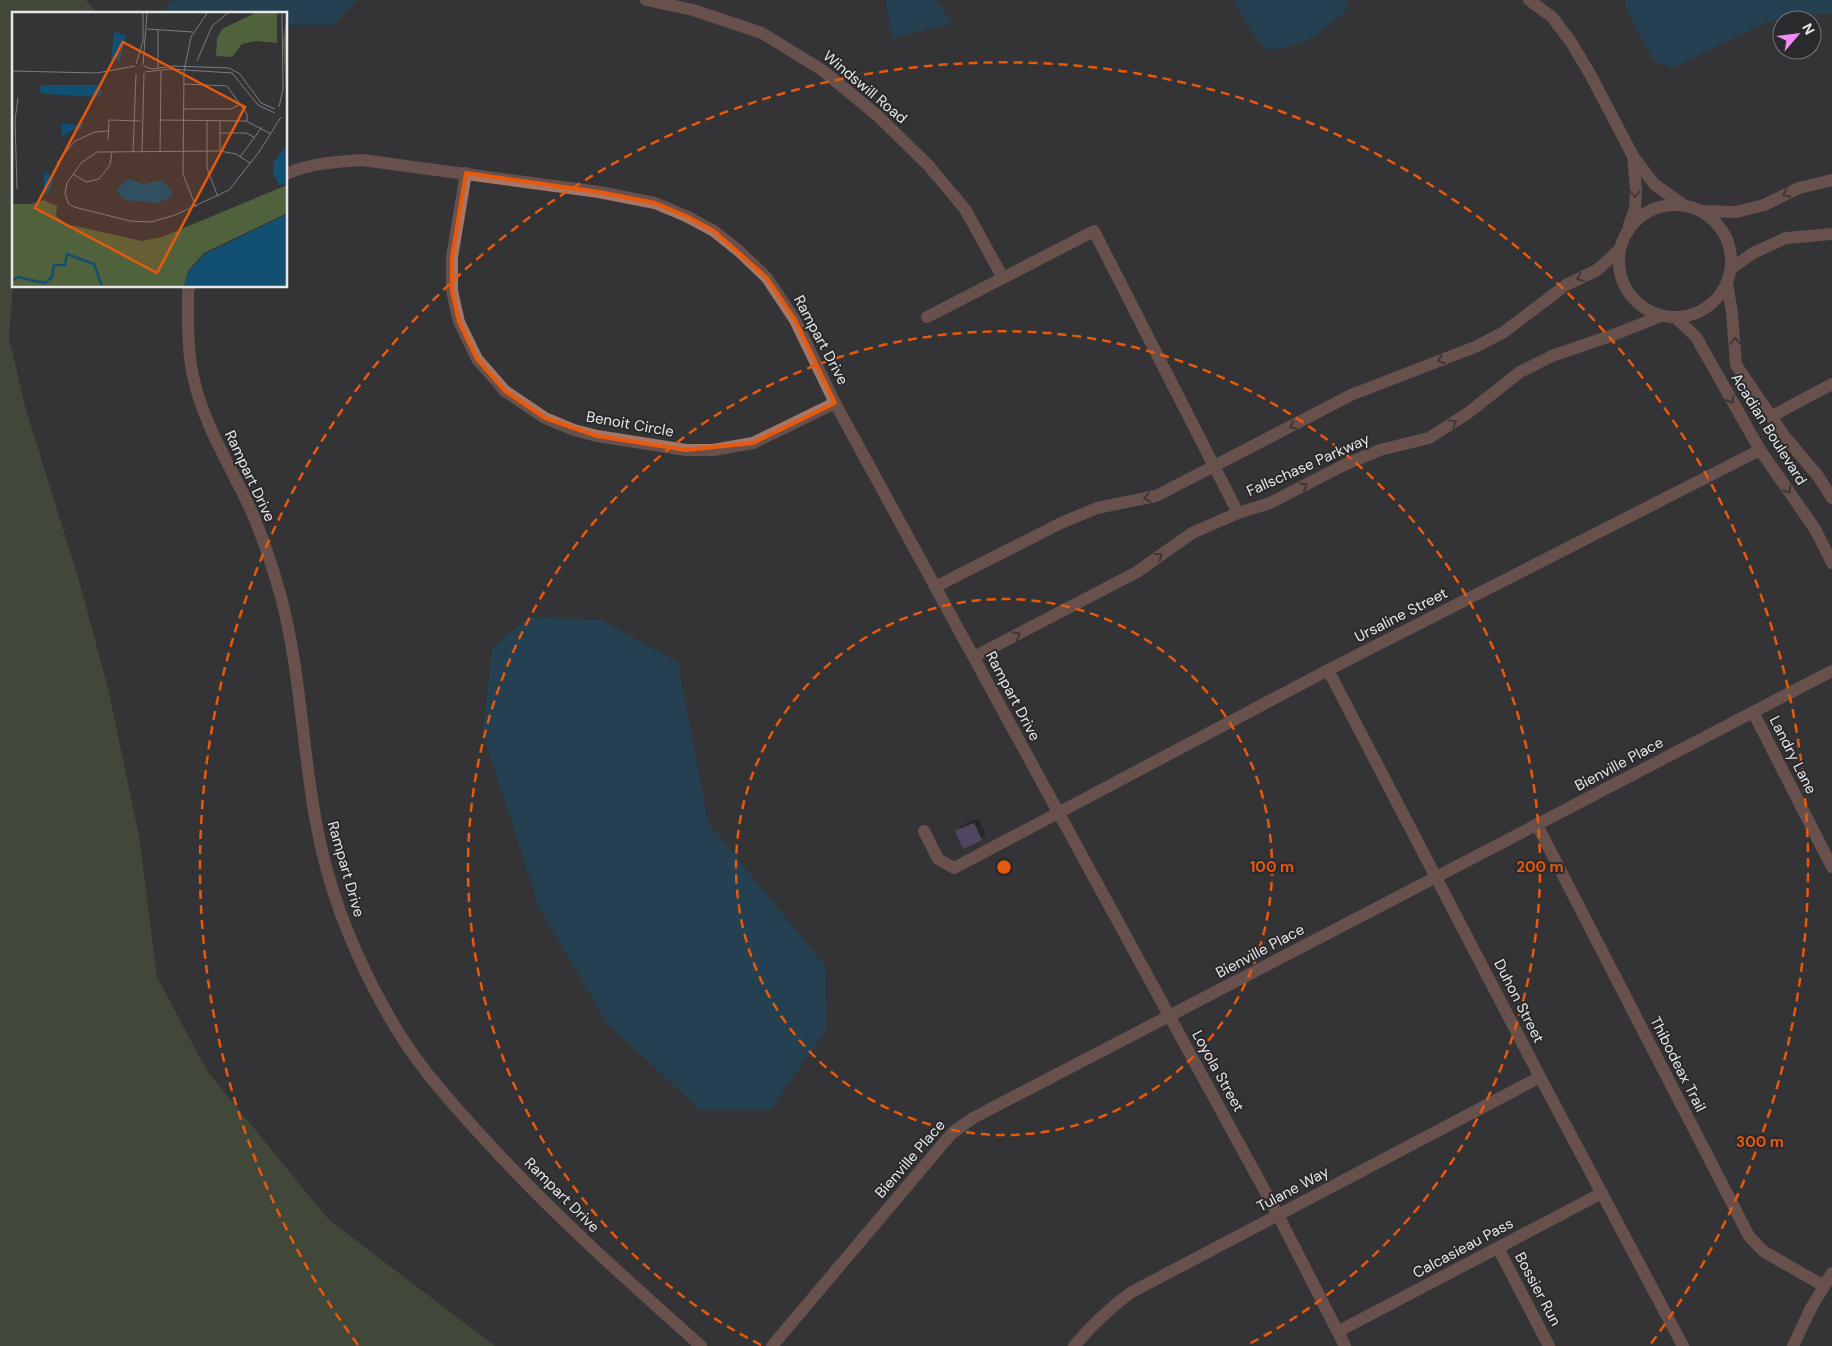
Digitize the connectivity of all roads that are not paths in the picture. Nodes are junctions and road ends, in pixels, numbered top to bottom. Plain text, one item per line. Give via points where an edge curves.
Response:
1 (646, 0) edge
2 (1529, 0) edge
3 (1633, 156) junction
4 (288, 173) edge
5 (466, 173) junction
6 (1832, 180) edge
7 (1682, 204) junction
8 (1702, 210) junction
9 (1626, 231) junction
10 (1832, 234) edge
11 (1619, 250) junction
12 (1731, 269) junction
13 (1003, 278) junction
14 (1727, 283) junction
15 (189, 288) edge
16 (1660, 316) junction
17 (927, 317) dead end
18 (1675, 317) junction
19 (1832, 384) edge
20 (836, 403) junction
21 (1772, 416) junction
22 (1760, 450) junction
23 (1214, 467) junction
24 (1832, 498) edge
25 (1238, 513) junction
26 (1832, 562) edge
27 (935, 586) junction
28 (974, 657) junction
29 (1328, 670) junction
30 (1832, 671) edge
31 (1753, 712) junction
32 (1058, 813) junction
33 (1537, 825) junction
34 (924, 831) dead end
35 (1832, 867) edge
36 (1437, 877) junction
37 (1169, 1017) junction
38 (1540, 1077) junction
39 (1602, 1193) junction
40 (1278, 1216) junction
41 (1498, 1248) junction
42 (1832, 1273) edge
43 (1824, 1286) junction
44 (1339, 1331) junction
45 (701, 1346) edge
46 (772, 1346) edge
47 (1074, 1346) edge
48 (1345, 1346) edge
49 (1549, 1346) edge
50 (1683, 1346) edge
51 (1793, 1346) edge

1 - 13 street, Windswill Road via 693,10 762,33 822,70 878,116 928,165 965,208
2 - 3 street via 1552,17 1571,42
3 - 7 street via 1654,184
3 -> 9 street via 1635,208
4 - 5 street, Rampart Drive via 327,162 362,160
5 - 20 street, Rampart Drive via 655,203 714,231 767,278 795,320
5 - 20 street, Benoit Circle via 452,257 452,291 459,322 477,359 505,391 545,418 597,436 686,450 713,450 753,443
6 -> 8 street via 1799,188 1764,205 1736,212
7 - 8 street
7 - 9 street via 1650,209
8 - 12 street via 1726,235
9 - 11 street
10 - 12 street via 1786,238 1754,253
11 - 16 street via 1618,264 1627,291 1636,302
11 -> 23 street via 1597,270 1566,285 1504,332 1475,347 1351,395
12 - 14 street
13 - 17 street
13 - 23 street via 1094,231
14 - 18 street via 1720,296 1707,308 1692,315
21 -> 14 street, Acadian Boulevard via 1736,366
15 - 45 street, Rampart Drive via 188,334 192,374 217,447 253,516 280,596 302,709 319,838 334,896 362,963 397,1029 466,1118 583,1240
16 - 18 street
25 -> 16 street, Fallschase Parkway via 1270,503 1380,450 1429,438 1468,413 1520,372 1552,356
18 -> 22 street, Acadian Boulevard via 1696,337
19 - 21 street
20 - 27 street, Rampart Drive
21 - 24 street, Acadian Boulevard
22 -> 26 street, Acadian Boulevard via 1815,529
22 - 29 street, Ursaline Street
23 - 25 street
23 -> 27 street via 1156,496 1097,508 1061,523
28 -> 25 street, Fallschase Parkway via 1137,572 1192,534
27 - 28 street, Rampart Drive
28 - 32 street, Rampart Drive
29 - 32 street, Ursaline Street
29 - 36 street, Duhon Street
30 - 31 street, Bienville Place
31 - 33 street, Bienville Place
31 - 35 street, Landry Lane
32 - 34 street, Ursaline Street via 954,868 938,859
32 - 37 street, Loyola Street
33 - 36 street, Bienville Place
33 - 43 street, Thibodeax Trail via 1749,1236 1763,1251
36 - 37 street, Bienville Place
36 - 38 street, Duhon Street
37 - 40 street, Loyola Street
37 - 46 street, Bienville Place via 973,1118 952,1133
38 - 39 street, Duhon Street
38 - 40 street, Tulane Way
39 - 41 street, Calcasieau Pass
39 - 50 street, Duhon Street
40 - 44 street, Loyola Street
40 - 47 street, Tulane Way via 1130,1293
41 - 44 street, Calcasieau Pass
41 - 49 street, Bossier Run
42 - 43 street
43 - 51 street
44 - 48 street, Loyola Street

